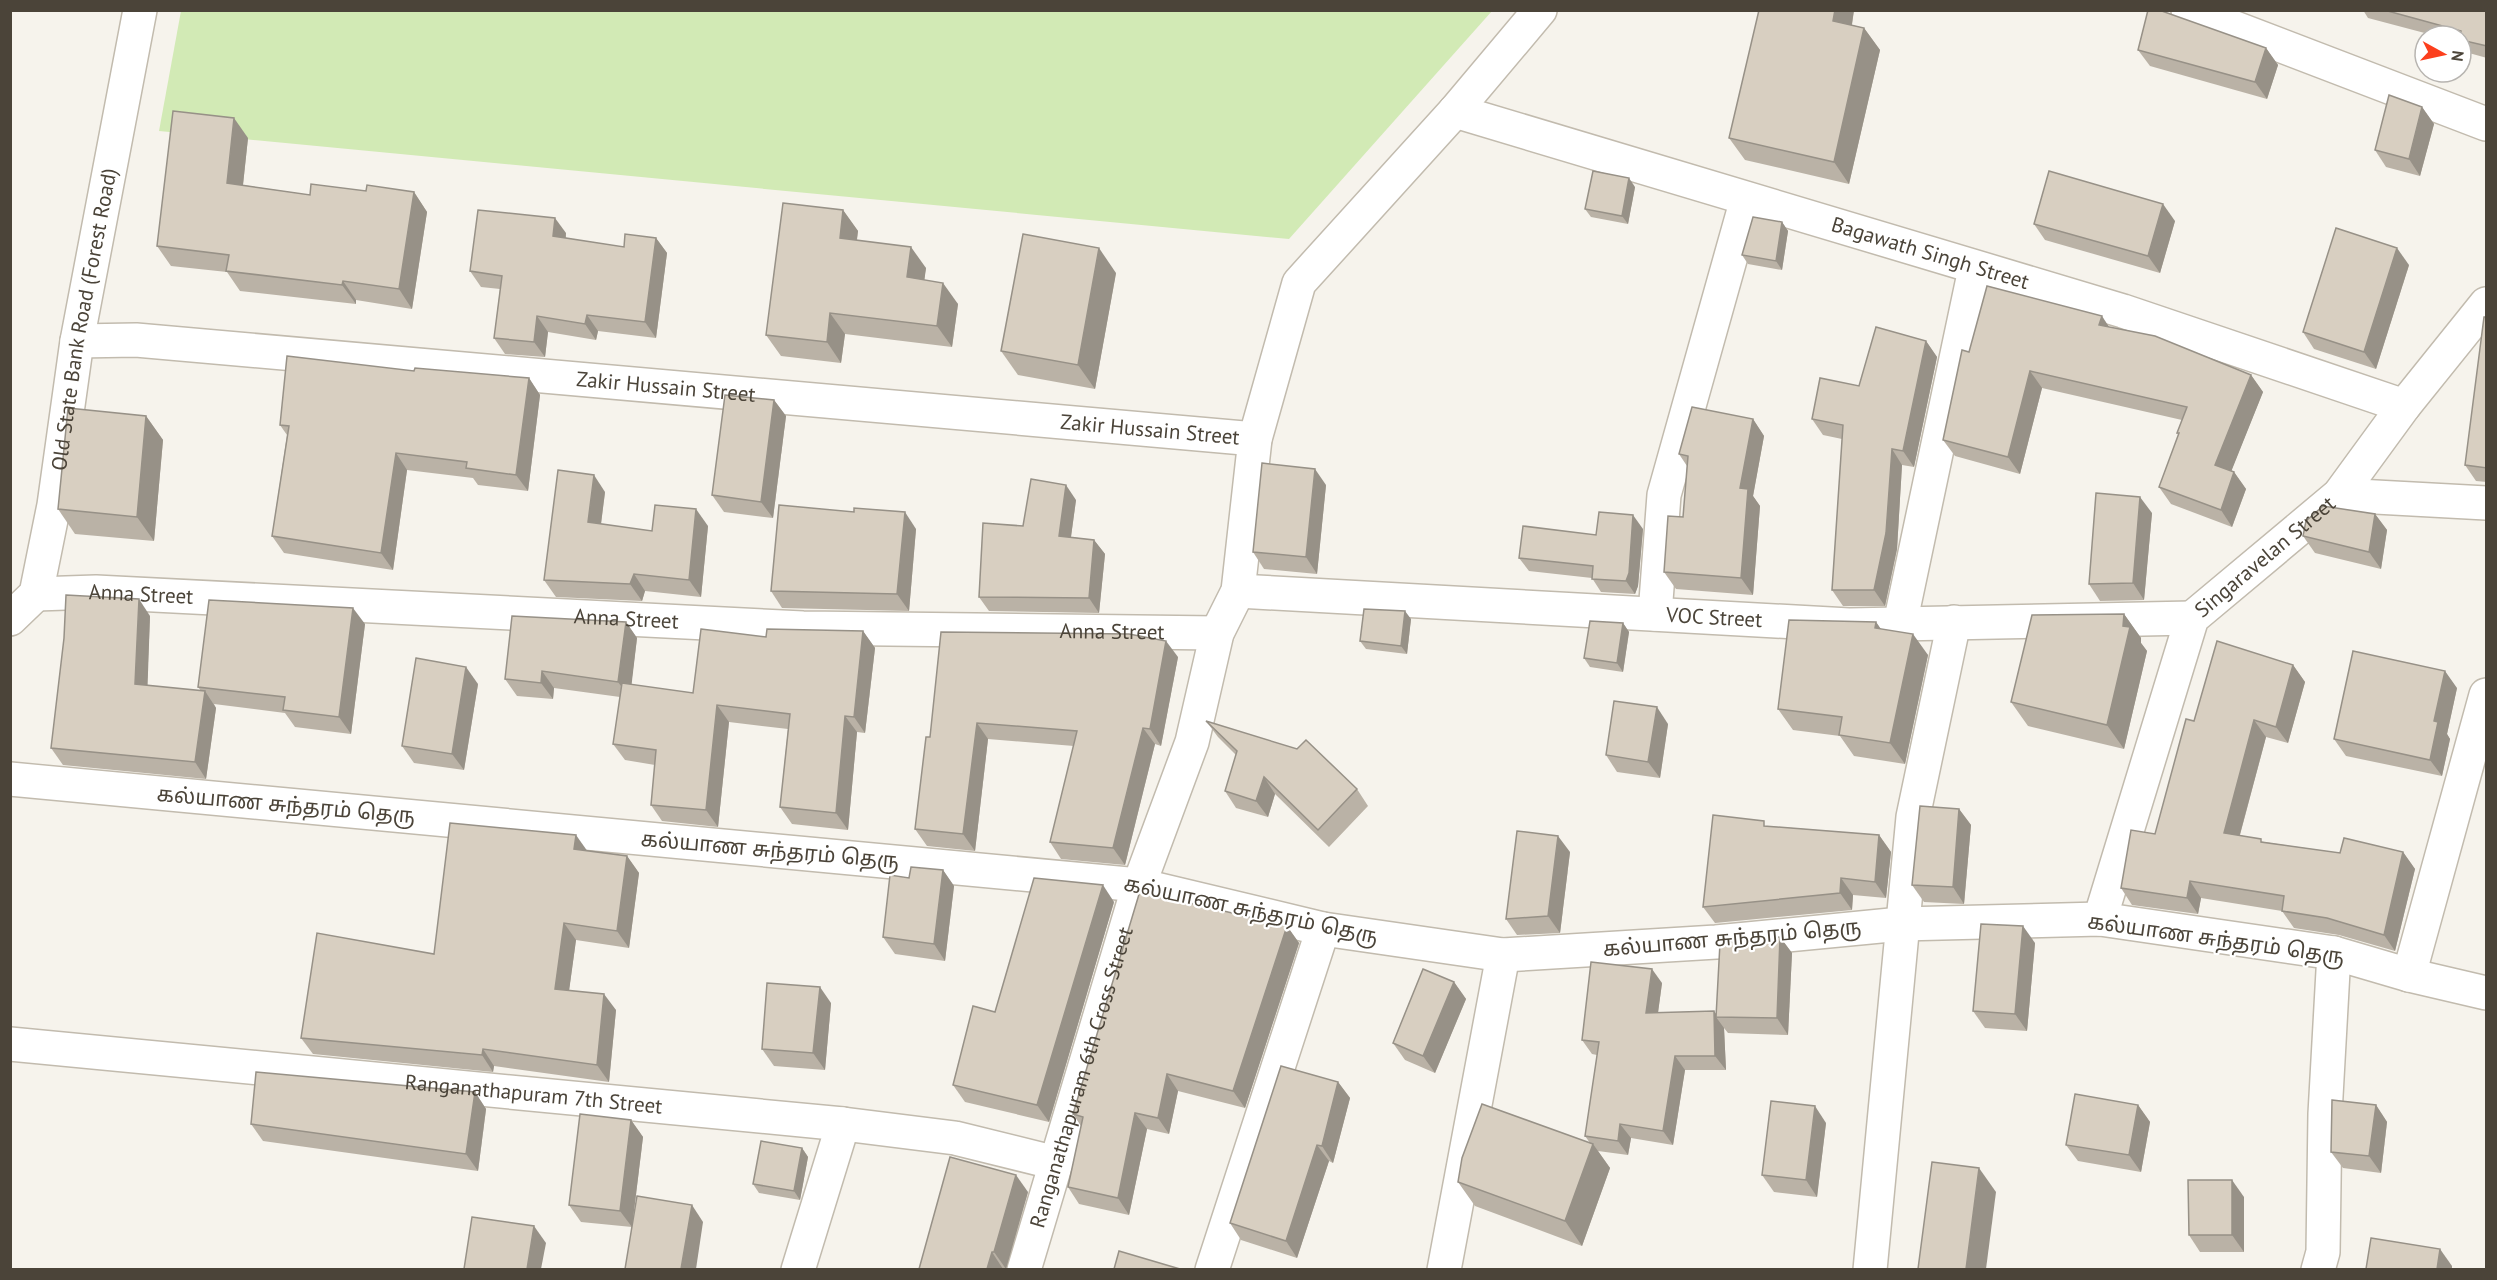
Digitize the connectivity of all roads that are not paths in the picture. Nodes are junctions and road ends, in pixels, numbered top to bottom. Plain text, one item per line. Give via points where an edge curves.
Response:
1 (140, 10) edge
2 (1540, 10) edge
3 (2188, 10) edge
4 (1455, 111) junction
5 (2487, 124) edge
6 (1748, 199) junction
7 (1976, 269) junction
8 (2487, 304) edge
9 (77, 341) junction
10 (2404, 406) junction
11 (1256, 439) junction
12 (2339, 495) junction
13 (2487, 503) edge
14 (1238, 591) junction
15 (36, 594) junction
16 (1655, 614) junction
17 (2192, 618) junction
18 (10, 619) edge
19 (1954, 622) junction
20 (1900, 624) junction
21 (1217, 633) junction
22 (2487, 695) edge
23 (10, 779) edge
24 (1139, 885) junction
25 (2100, 919) junction
26 (1901, 924) junction
27 (1323, 929) junction
28 (2334, 953) junction
29 (1503, 955) junction
30 (2409, 975) junction
31 (2487, 993) edge
32 (10, 1044) edge
33 (843, 1124) junction
34 (1056, 1163) junction
35 (798, 1269) edge
36 (1024, 1269) edge
37 (1212, 1269) edge
38 (1444, 1269) edge
39 (1870, 1269) edge
40 (2318, 1269) edge

1 - 9 street, Old State Bank Road (Forest Road)
2 - 4 street, Ranganathapuram 6th Cross Street
3 - 5 street
4 - 6 street, Bagawath Singh Street
4 - 11 street, Ranganathapuram 6th Cross Street via 1299,283
6 - 7 street, Bagawath Singh Street
6 - 16 street via 1664,495
7 - 10 street, Bagawath Singh Street via 2122,311
7 - 20 street
8 - 10 street, Singaravelan Street
9 - 11 street, Zakir Hussain Street via 136,340
9 - 15 street, Old State Bank Road (Forest Road) via 54,505
10 - 12 street, Singaravelan Street
11 - 14 street, Ranganathapuram 6th Cross Street
12 - 13 street
12 - 17 street, Singaravelan Street
14 - 16 street, VOC Street
14 - 21 street, Ranganathapuram 6th Cross Street
15 - 18 street
15 - 21 street, Anna Street via 96,592 803,628
16 - 20 street, VOC Street via 1849,625
17 - 19 street, VOC Street
17 - 25 street, Singaravelan Street
19 - 20 street, VOC Street
19 - 26 street via 1913,817
21 - 24 street, Ranganathapuram 6th Cross Street via 1192,742
22 - 30 street
23 - 24 street, கல்யாண சுந்தரம் தெரு
24 - 27 street, கல்யாண சுந்தரம் தெரு
24 - 34 street, Ranganathapuram 6th Cross Street
25 - 26 street, கல்யாண சுந்தரம் தெரு
25 - 28 street, கல்யாண சுந்தரம் தெரு
26 - 29 street, கல்யாண சுந்தரம் தெரு via 1716,942
26 - 39 street
27 - 29 street, கல்யாண சுந்தரம் தெரு
27 - 37 street
28 - 30 street, கல்யாண சுந்தரம் தெரு
28 - 40 street via 2325,1114 2323,1252
29 - 38 street
30 - 31 street, கல்யாண சுந்தரம் தெரு
32 - 33 street, Ranganathapuram 7th Street
33 - 34 street, Ranganathapuram 7th Street via 955,1138
33 - 35 street
34 - 36 street, Ranganathapuram 6th Cross Street

